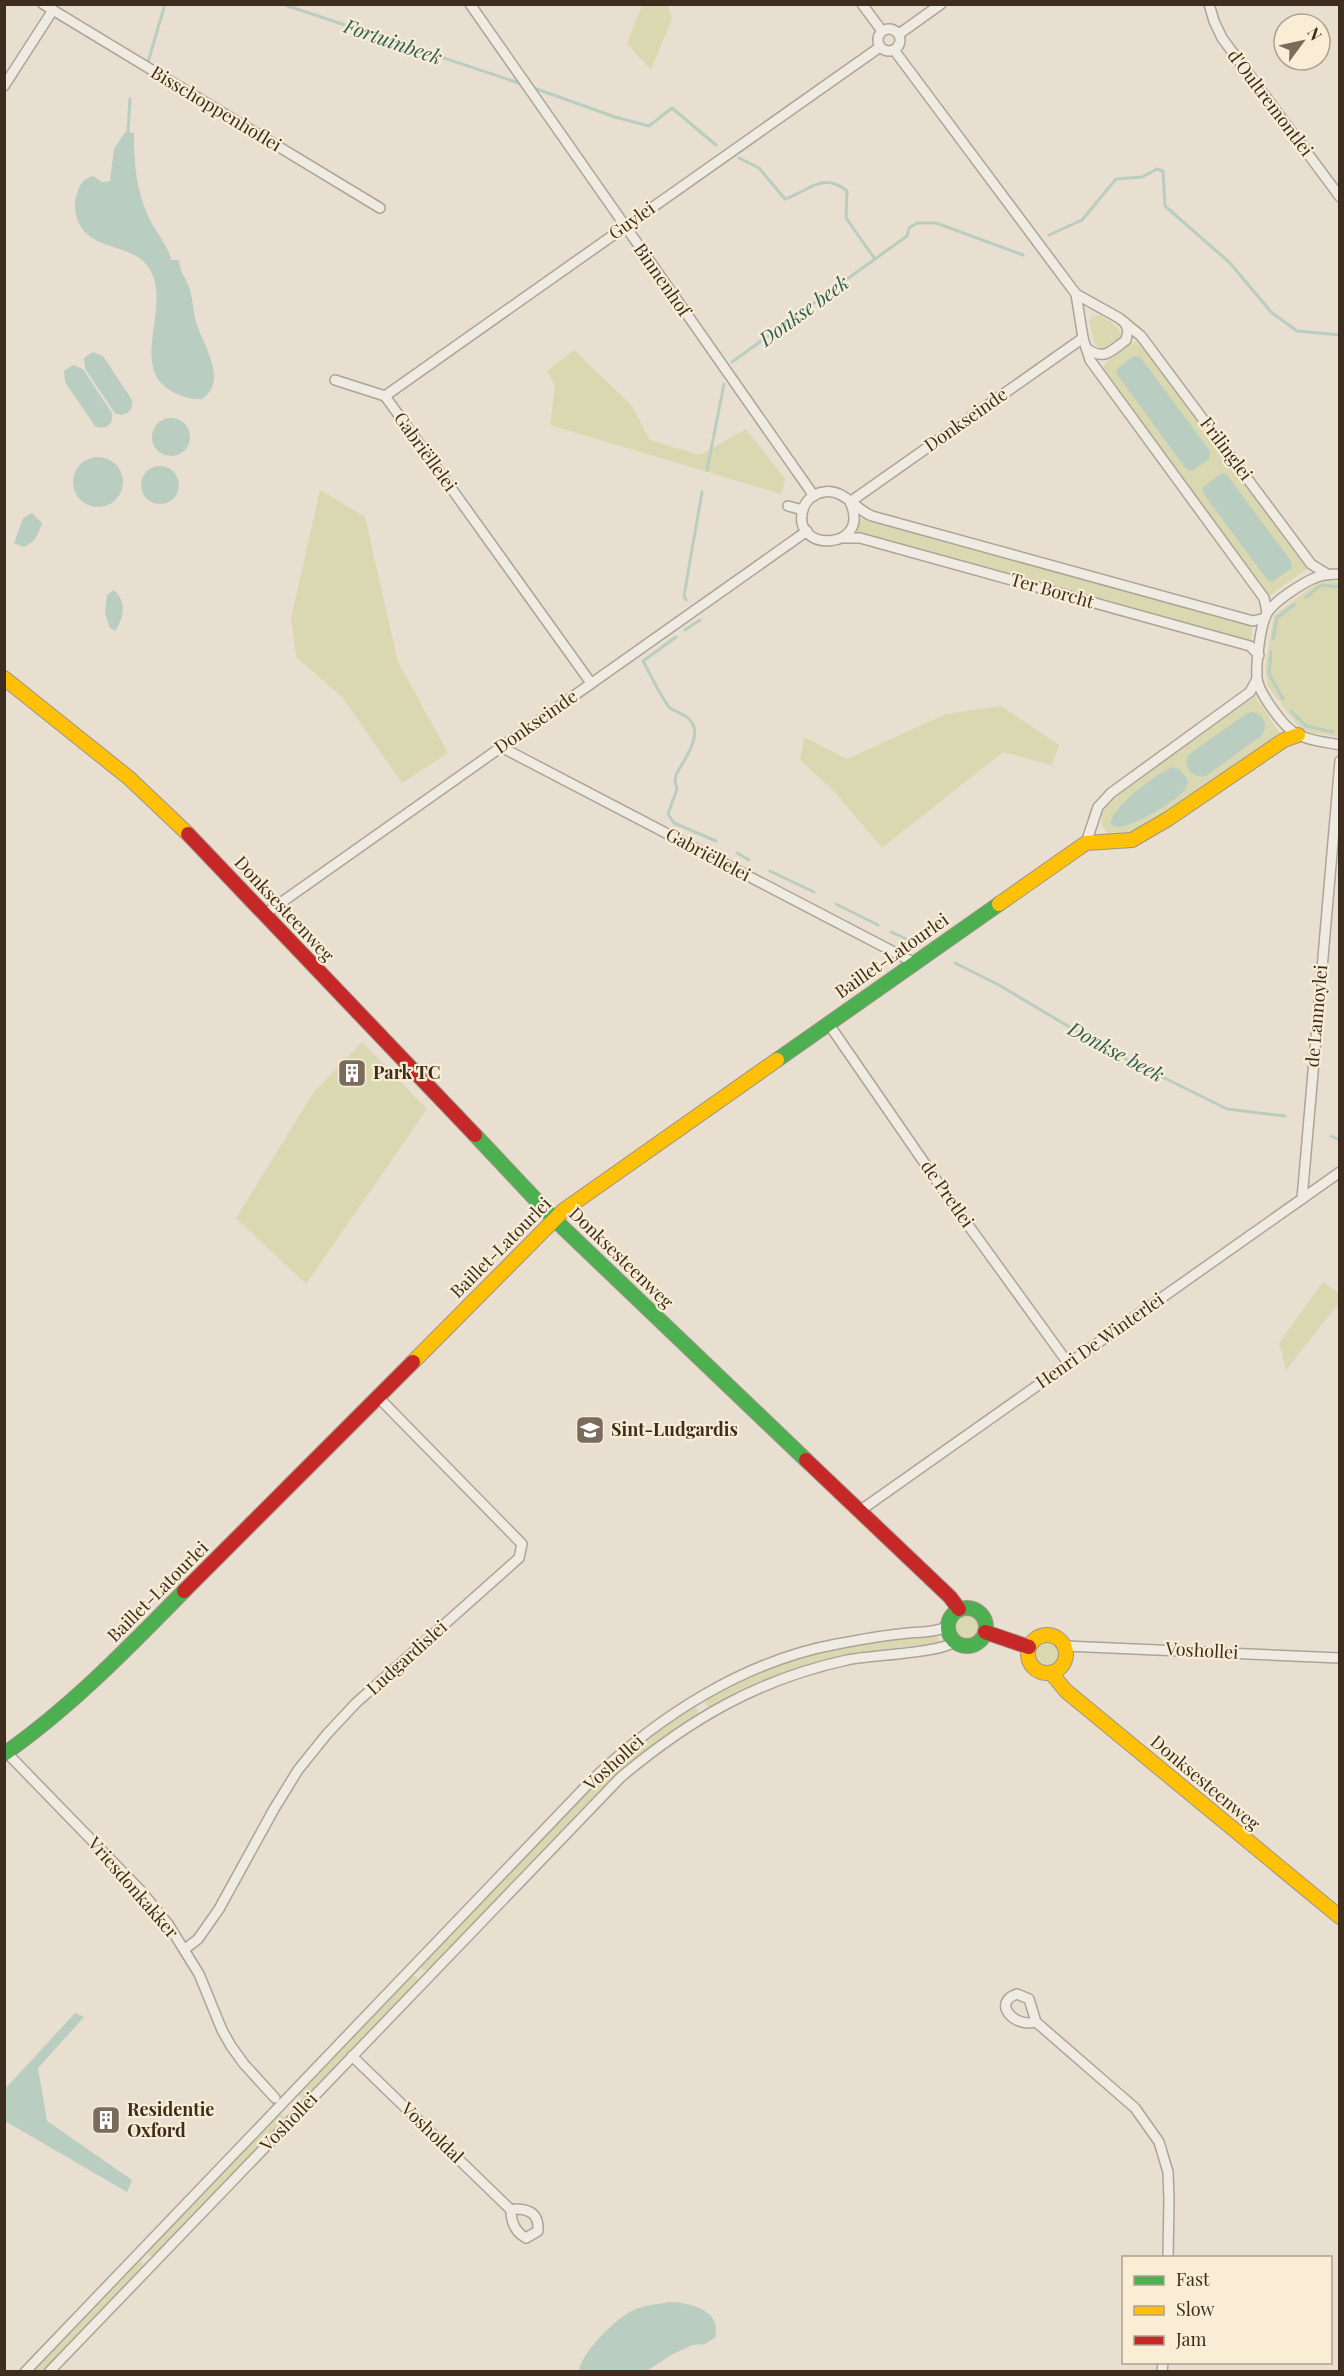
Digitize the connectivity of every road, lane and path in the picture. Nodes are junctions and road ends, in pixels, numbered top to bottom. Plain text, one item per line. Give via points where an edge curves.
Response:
1 (43, 4) edge
2 (470, 4) edge
3 (862, 4) edge
4 (941, 4) edge
5 (1209, 4) edge
6 (52, 10) junction
7 (882, 31) junction
8 (898, 34) junction
9 (880, 47) junction
10 (894, 50) junction
11 (4, 87) edge
12 (1340, 197) edge
13 (380, 208) dead end
14 (624, 226) junction
15 (1076, 294) junction
16 (1125, 323) junction
17 (1083, 338) junction
18 (1086, 348) junction
19 (335, 380) dead end
20 (385, 396) junction
21 (814, 496) junction
22 (850, 502) junction
23 (788, 506) dead end
24 (803, 510) junction
25 (807, 531) junction
26 (842, 538) junction
27 (1327, 574) junction
28 (1340, 574) edge
29 (1266, 615) junction
30 (1258, 655) junction
31 (4, 678) edge
32 (1257, 679) junction
33 (591, 683) junction
34 (1298, 735) junction
35 (1340, 745) edge
36 (501, 747) junction
37 (1340, 761) edge
38 (1086, 843) junction
39 (265, 914) junction
40 (915, 963) junction
41 (828, 1023) junction
42 (1340, 1172) edge
43 (1302, 1199) junction
44 (555, 1221) junction
45 (1068, 1363) junction
46 (378, 1397) junction
47 (861, 1510) junction
48 (958, 1610) junction
49 (948, 1623) junction
50 (985, 1632) junction
51 (954, 1642) junction
52 (1065, 1646) junction
53 (1029, 1647) junction
54 (1340, 1658) edge
55 (1051, 1673) junction
56 (698, 1699) junction
57 (706, 1714) junction
58 (6, 1753) edge
59 (1340, 1917) edge
60 (186, 1949) junction
61 (414, 1966) junction
62 (426, 1978) junction
63 (1036, 2022) dead end
64 (352, 2056) junction
65 (275, 2098) dead end
66 (511, 2210) dead end
67 (140, 2252) junction
68 (1168, 2256) edge
69 (153, 2265) junction
70 (25, 2372) edge
71 (49, 2372) edge

1 - 6 street, Bisschoppenhoflei
2 - 14 street, Binnenhof
3 - 7 street
4 - 8 street
5 - 12 street, d'Oultremontlei via 1222,38
6 - 11 street
6 - 13 street, Bisschoppenhoflei
7 - 8 street
7 - 9 street via 878,38
8 - 10 street via 900,44
9 - 10 street
9 - 14 street, Guylei
10 - 15 street, Frilinglei
14 - 20 street, Guylei
14 - 21 street, Binnenhof
15 - 16 street, Frilinglei
15 - 17 street, Frilinglei
16 - 18 street via 1126,340 1108,354 1100,355
16 - 27 street, Frilinglei via 1141,336 1311,564
17 - 18 street, Frilinglei
17 - 22 street, Donkseinde
18 - 29 street, Frilinglei via 1098,372 1264,598
19 - 20 street
20 - 33 street, Gabriëllelei
21 - 22 street via 836,492
21 - 24 street
22 - 26 street via 854,518
22 - 29 street, Ter Borcht via 864,513 884,520 1253,621
23 - 24 street
24 - 25 street
25 - 26 street via 823,542
25 - 33 street, Donkseinde
26 - 30 street, Ter Borcht via 860,538 1250,646
27 - 28 street
27 - 29 street via 1294,590
29 - 30 street
30 - 32 street
31 - 39 street, Donksesteenweg via 129,778
32 - 34 street via 1274,710
32 - 38 street via 1250,692 1103,801
33 - 36 street, Donkseinde
34 - 35 street
34 - 38 street via 1284,740 1132,840
36 - 39 street, Donkseinde
36 - 40 street, Gabriëllelei
37 - 43 street, de Lannoylei
38 - 40 street, Baillet-Latourlei
39 - 44 street, Donksesteenweg
40 - 41 street, Baillet-Latourlei
41 - 44 street, Baillet-Latourlei via 564,1210
41 - 45 street, de Pretlei
42 - 43 street, Henri De Winterlei
43 - 45 street, Henri De Winterlei
44 - 46 street, Baillet-Latourlei
44 - 47 street, Donksesteenweg
45 - 47 street, Henri De Winterlei
46 - 58 street, Baillet-Latourlei via 83,1692
46 - 60 street, Ludgardislei via 522,1544 519,1558 356,1703 327,1734 298,1770 219,1909
47 - 48 street, Donksesteenweg via 950,1597
48 - 49 street
48 - 50 street via 977,1611 985,1622
49 - 51 street
49 - 56 street, Voshollei via 940,1629 833,1644 748,1673
50 - 51 street via 974,1644
50 - 53 street
51 - 57 street, Voshollei via 944,1648 884,1653 818,1667 769,1684
52 - 53 street via 1049,1635 1035,1639
52 - 54 street, Voshollei
52 - 55 street via 1065,1661
53 - 55 street, Donksesteenweg via 1028,1656 1034,1668
55 - 59 street, Donksesteenweg via 1065,1691
56 - 57 street
56 - 61 street, Voshollei via 631,1744
57 - 62 street, Voshollei via 621,1777
58 - 60 street, Vriesdonkakker via 141,1892
60 - 65 street, Vriesdonkakker via 231,2046
61 - 62 street
61 - 67 street, Voshollei
62 - 64 street, Voshollei
63 - 68 street via 1135,2108 1159,2142 1168,2172
64 - 66 street, Vosholdal
64 - 69 street, Voshollei
67 - 69 street
67 - 70 street, Voshollei
69 - 71 street, Voshollei

